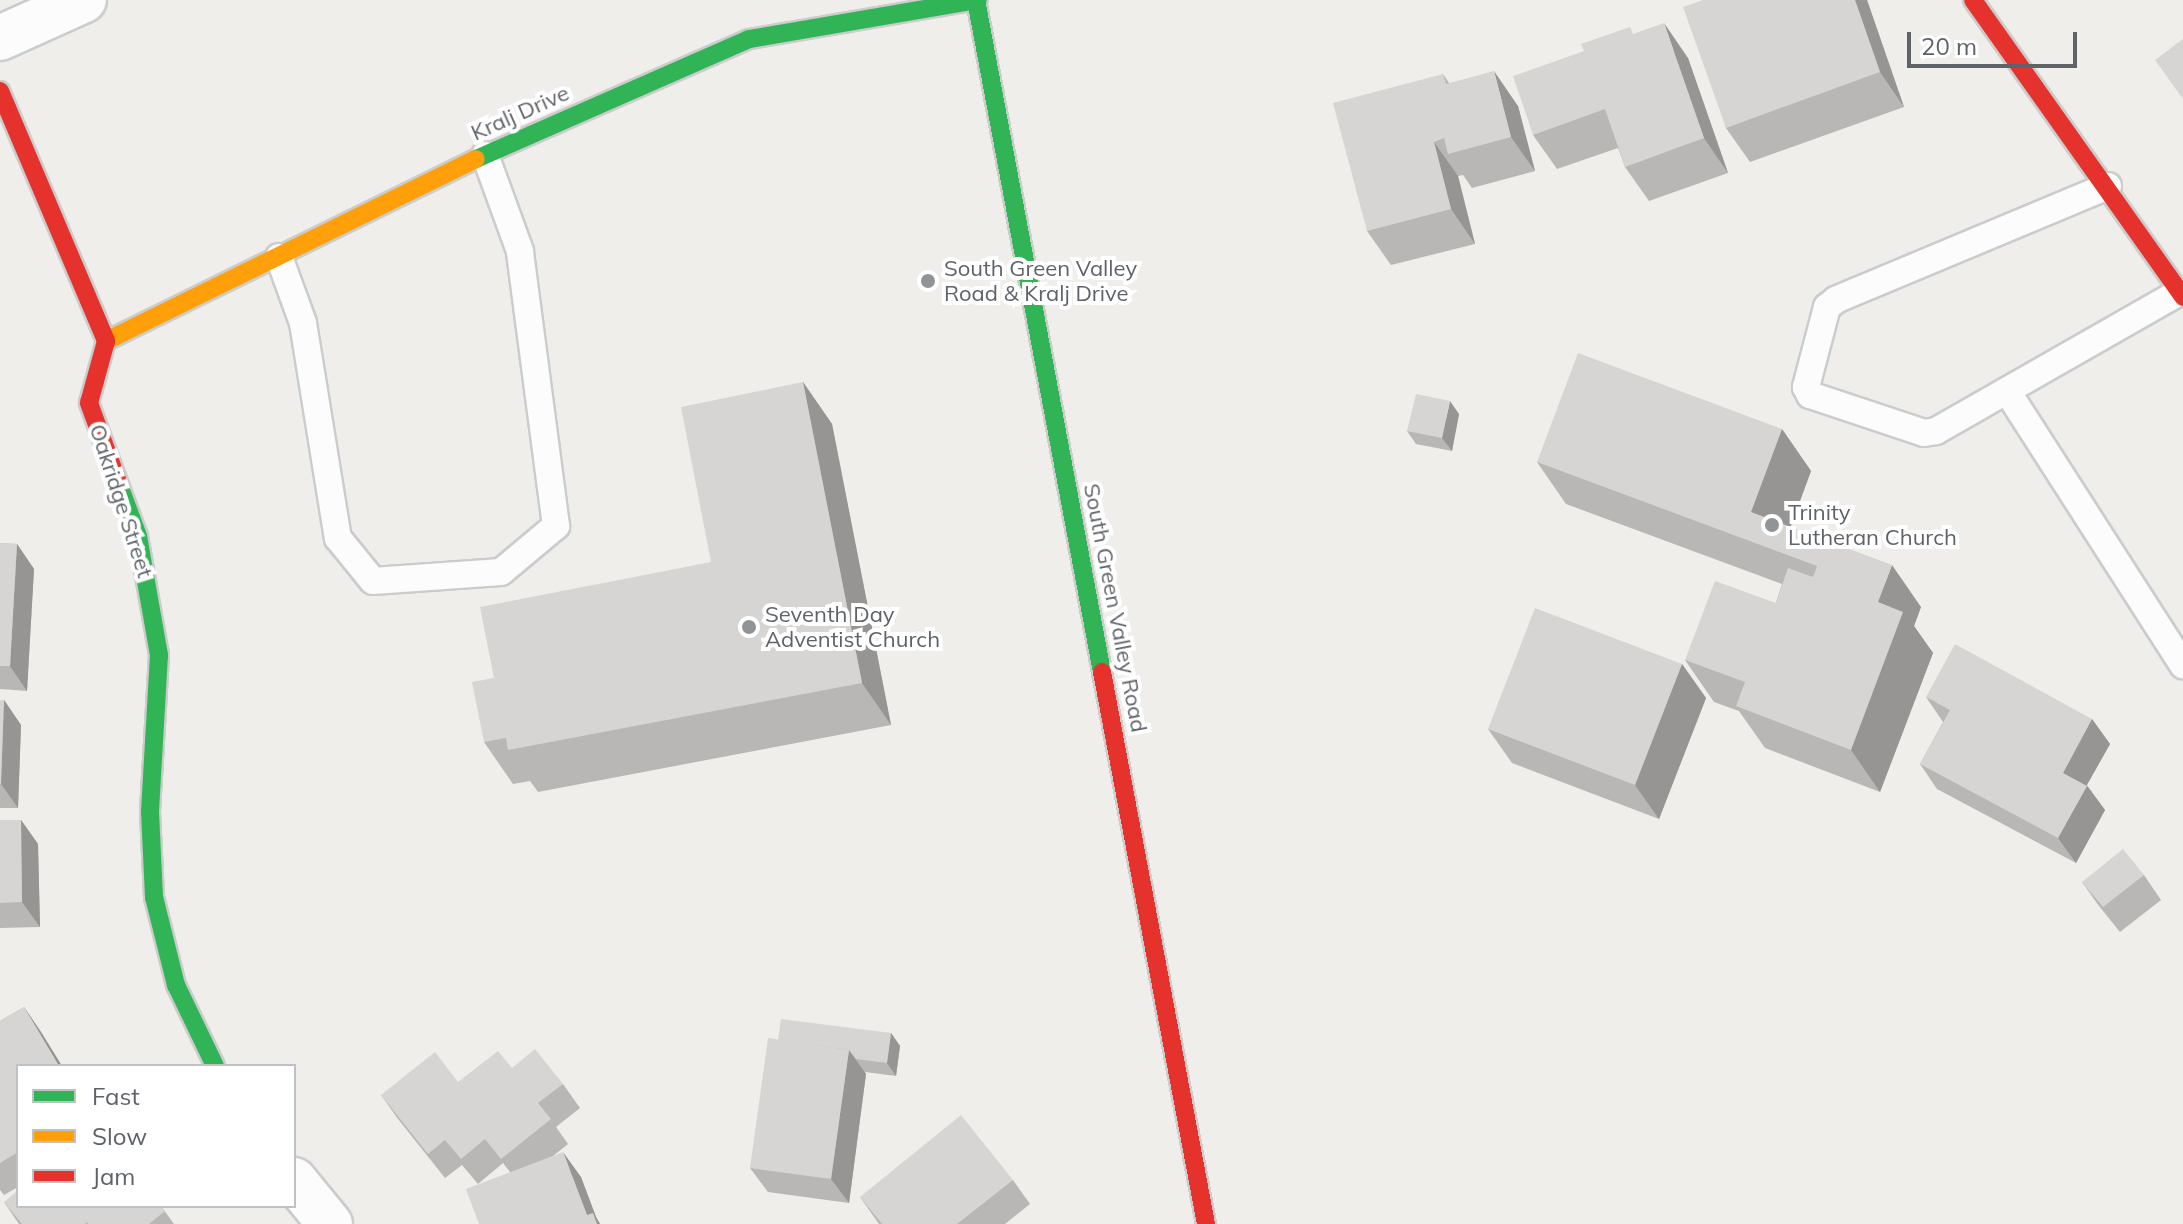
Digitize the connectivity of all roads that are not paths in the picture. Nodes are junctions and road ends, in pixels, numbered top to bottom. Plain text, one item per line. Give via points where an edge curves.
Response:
1 (84, 0) edge
2 (977, 0) edge
3 (1973, 0) edge
4 (0, 38) edge
5 (0, 91) edge
6 (485, 155) junction
7 (2108, 186) junction
8 (279, 257) junction
9 (2181, 295) edge
10 (106, 341) junction
11 (2007, 391) junction
12 (2183, 665) edge
13 (214, 1064) edge
14 (296, 1182) edge
15 (330, 1224) edge
16 (1206, 1224) edge

1 - 4 street
2 - 6 street, Kralj Drive via 749,39
2 - 16 street, South Green Valley Road
3 - 7 street
5 - 10 street
6 - 8 street, Kralj Drive
6 - 8 lane via 520,251 556,526 501,572 373,581 338,538 303,323
7 - 9 street
7 - 11 lane via 1836,300 1827,307 1806,387 1810,395 1924,433
8 - 10 street, Kralj Drive
9 - 11 lane
10 - 13 street, Oakridge Street via 89,403 138,536 159,655 150,812 154,897 176,985
11 - 12 lane
14 - 15 street

